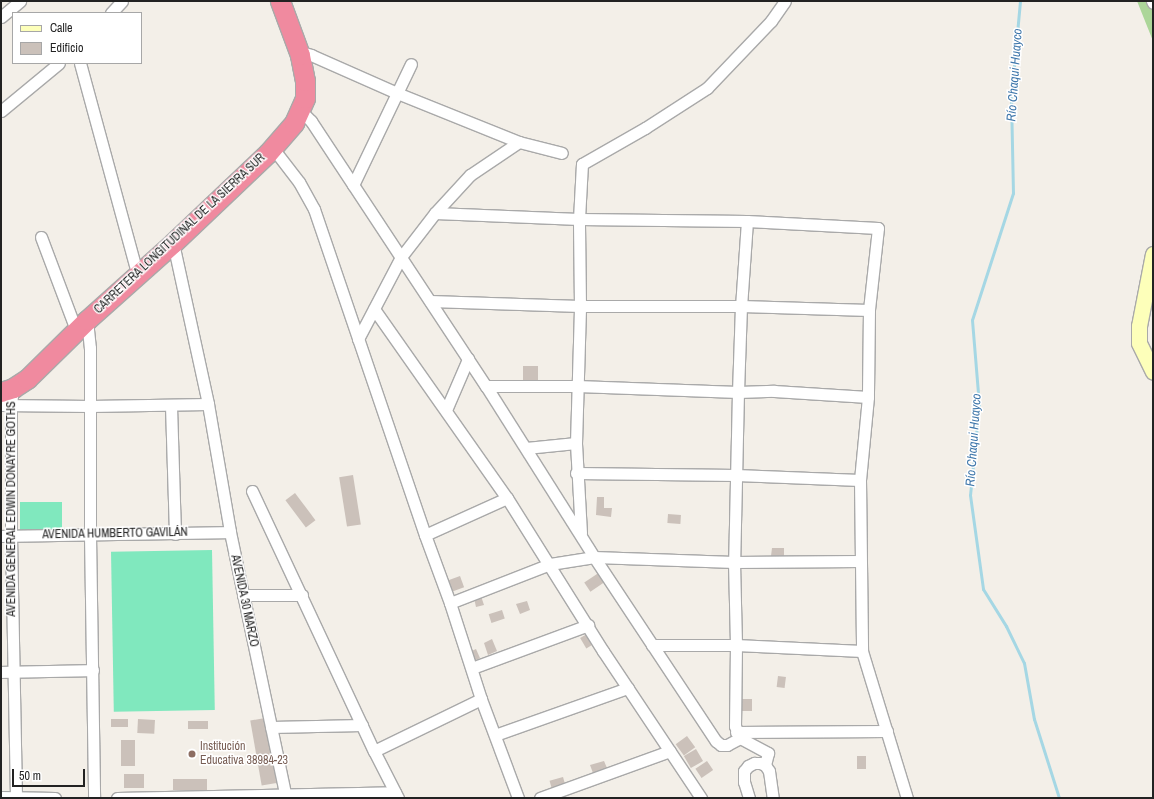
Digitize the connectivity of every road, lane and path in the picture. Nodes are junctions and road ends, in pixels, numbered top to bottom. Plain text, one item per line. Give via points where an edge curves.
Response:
1 (20, 1) edge
2 (122, 1) edge
3 (280, 1) edge
4 (784, 1) edge
5 (112, 12) edge
6 (1, 17) edge
7 (298, 51) junction
8 (58, 64) edge
9 (80, 64) edge
10 (411, 64) dead end
11 (397, 93) junction
12 (300, 110) junction
13 (1, 111) edge
14 (518, 142) junction
15 (272, 147) junction
16 (562, 153) dead end
17 (353, 184) junction
18 (435, 213) junction
19 (579, 219) junction
20 (747, 222) junction
21 (41, 237) dead end
22 (173, 243) junction
23 (1153, 254) edge
24 (401, 257) junction
25 (137, 273) junction
26 (430, 301) junction
27 (580, 306) junction
28 (741, 306) junction
29 (374, 310) junction
30 (869, 310) junction
31 (81, 325) junction
32 (358, 339) junction
33 (468, 359) junction
34 (1153, 372) edge
35 (486, 386) junction
36 (577, 386) junction
37 (738, 392) junction
38 (6, 397) edge
39 (868, 397) junction
40 (208, 404) junction
41 (90, 406) junction
42 (171, 406) junction
43 (446, 410) junction
44 (576, 443) junction
45 (526, 448) junction
46 (576, 473) junction
47 (736, 475) junction
48 (860, 480) junction
49 (252, 491) dead end
50 (507, 498) junction
51 (230, 532) junction
52 (175, 534) junction
53 (90, 535) junction
54 (425, 535) junction
55 (581, 535) junction
56 (6, 536) edge
57 (594, 556) junction
58 (860, 560) junction
59 (734, 562) junction
60 (550, 564) junction
61 (243, 595) junction
62 (302, 595) junction
63 (450, 603) junction
64 (588, 625) junction
65 (652, 645) junction
66 (736, 645) junction
67 (862, 651) junction
68 (472, 668) junction
69 (93, 670) junction
70 (1, 672) edge
71 (14, 672) junction
72 (628, 688) junction
73 (481, 699) junction
74 (362, 725) junction
75 (271, 727) junction
76 (887, 731) junction
77 (495, 735) junction
78 (738, 735) junction
79 (670, 750) junction
80 (374, 751) junction
81 (763, 764) junction
82 (396, 795) edge
83 (244, 796) edge
84 (285, 796) edge
85 (353, 796) edge
86 (1, 797) edge
87 (176, 797) edge
88 (16, 798) edge
89 (55, 798) edge
90 (94, 798) edge
91 (118, 798) edge
92 (518, 798) edge
93 (540, 798) edge
94 (701, 798) edge
95 (749, 798) edge
96 (773, 798) edge
97 (907, 798) edge

1 - 6 street
2 - 5 street
3 - 7 highway, CARRETERA LONGITUDINAL DE LA SIERRA SUR
4 - 19 street via 771,21 707,88 582,164
7 - 11 street
7 - 12 highway, CARRETERA LONGITUDINAL DE LA SIERRA SUR via 305,80 305,98
8 - 13 street
9 - 25 street
10 - 11 street
11 - 14 street
11 - 17 street
12 - 15 highway, CARRETERA LONGITUDINAL DE LA SIERRA SUR via 294,123
12 - 17 street via 311,121
14 - 16 street
14 - 18 street via 470,175
15 - 22 highway, CARRETERA LONGITUDINAL DE LA SIERRA SUR
15 - 32 street via 299,182 314,209
17 - 24 street
18 - 19 street
18 - 24 street
19 - 20 street
19 - 27 street
20 - 28 street
20 - 30 street via 878,228
21 - 31 street
22 - 25 highway, CARRETERA LONGITUDINAL DE LA SIERRA SUR
22 - 40 street, AVENIDA 30 MARZO
23 - 34 street via 1139,326 1139,343
24 - 26 street
24 - 29 street
25 - 31 highway, CARRETERA LONGITUDINAL DE LA SIERRA SUR
26 - 27 street
26 - 33 street
27 - 28 street
27 - 36 street
28 - 30 street
28 - 37 street
29 - 32 street
29 - 43 street
30 - 39 street
31 - 38 highway, CARRETERA LONGITUDINAL DE LA SIERRA SUR
31 - 41 street via 90,348
32 - 54 street
33 - 35 street
33 - 43 street
35 - 36 street
35 - 45 street
36 - 37 street
36 - 44 street
37 - 39 street via 774,391
37 - 47 street
38 - 41 street
38 - 56 street, AVENIDA GENERAL EDWIN DONAYRE GOTHS
39 - 48 street
40 - 42 street
40 - 51 street, AVENIDA 30 MARZO
41 - 42 street
41 - 53 street
42 - 52 street
43 - 50 street
44 - 45 street
44 - 46 street
45 - 55 street
46 - 47 street
46 - 55 street
47 - 48 street
47 - 59 street
48 - 58 street
49 - 62 street
50 - 54 street
50 - 60 street
51 - 52 street, AVENIDA HUMBERTO GAVILÁN
51 - 61 street, AVENIDA 30 MARZO
52 - 53 street, AVENIDA HUMBERTO GAVILÁN
53 - 56 street, AVENIDA HUMBERTO GAVILÁN
53 - 69 street
54 - 63 street
55 - 57 street
56 - 71 street, AVENIDA GENERAL EDWIN DONAYRE GOTHS
57 - 59 street
57 - 60 street
57 - 65 street
58 - 59 street
58 - 67 street
59 - 66 street
60 - 63 street
60 - 64 street
61 - 62 street
61 - 75 street, AVENIDA 30 MARZO
62 - 74 street
63 - 68 street
64 - 68 street
64 - 72 street
65 - 66 street
65 - 78 street via 716,741 726,745
66 - 67 street
66 - 78 street via 735,726
67 - 76 street
68 - 73 street
69 - 71 street
69 - 90 street
70 - 71 street
71 - 88 street, AVENIDA GENERAL EDWIN DONAYRE GOTHS
72 - 77 street
72 - 79 street
73 - 77 street
73 - 80 street
74 - 75 street
74 - 80 street
75 - 84 street, AVENIDA 30 MARZO
76 - 78 street
76 - 97 street
77 - 92 street
78 - 81 street via 768,753
79 - 93 street
79 - 94 street
80 - 82 street
81 - 95 street via 754,762 744,771 744,782
81 - 96 street via 769,771
82 - 85 street
83 - 84 street
83 - 87 street
84 - 85 street
86 - 88 street
87 - 91 street
88 - 89 street

